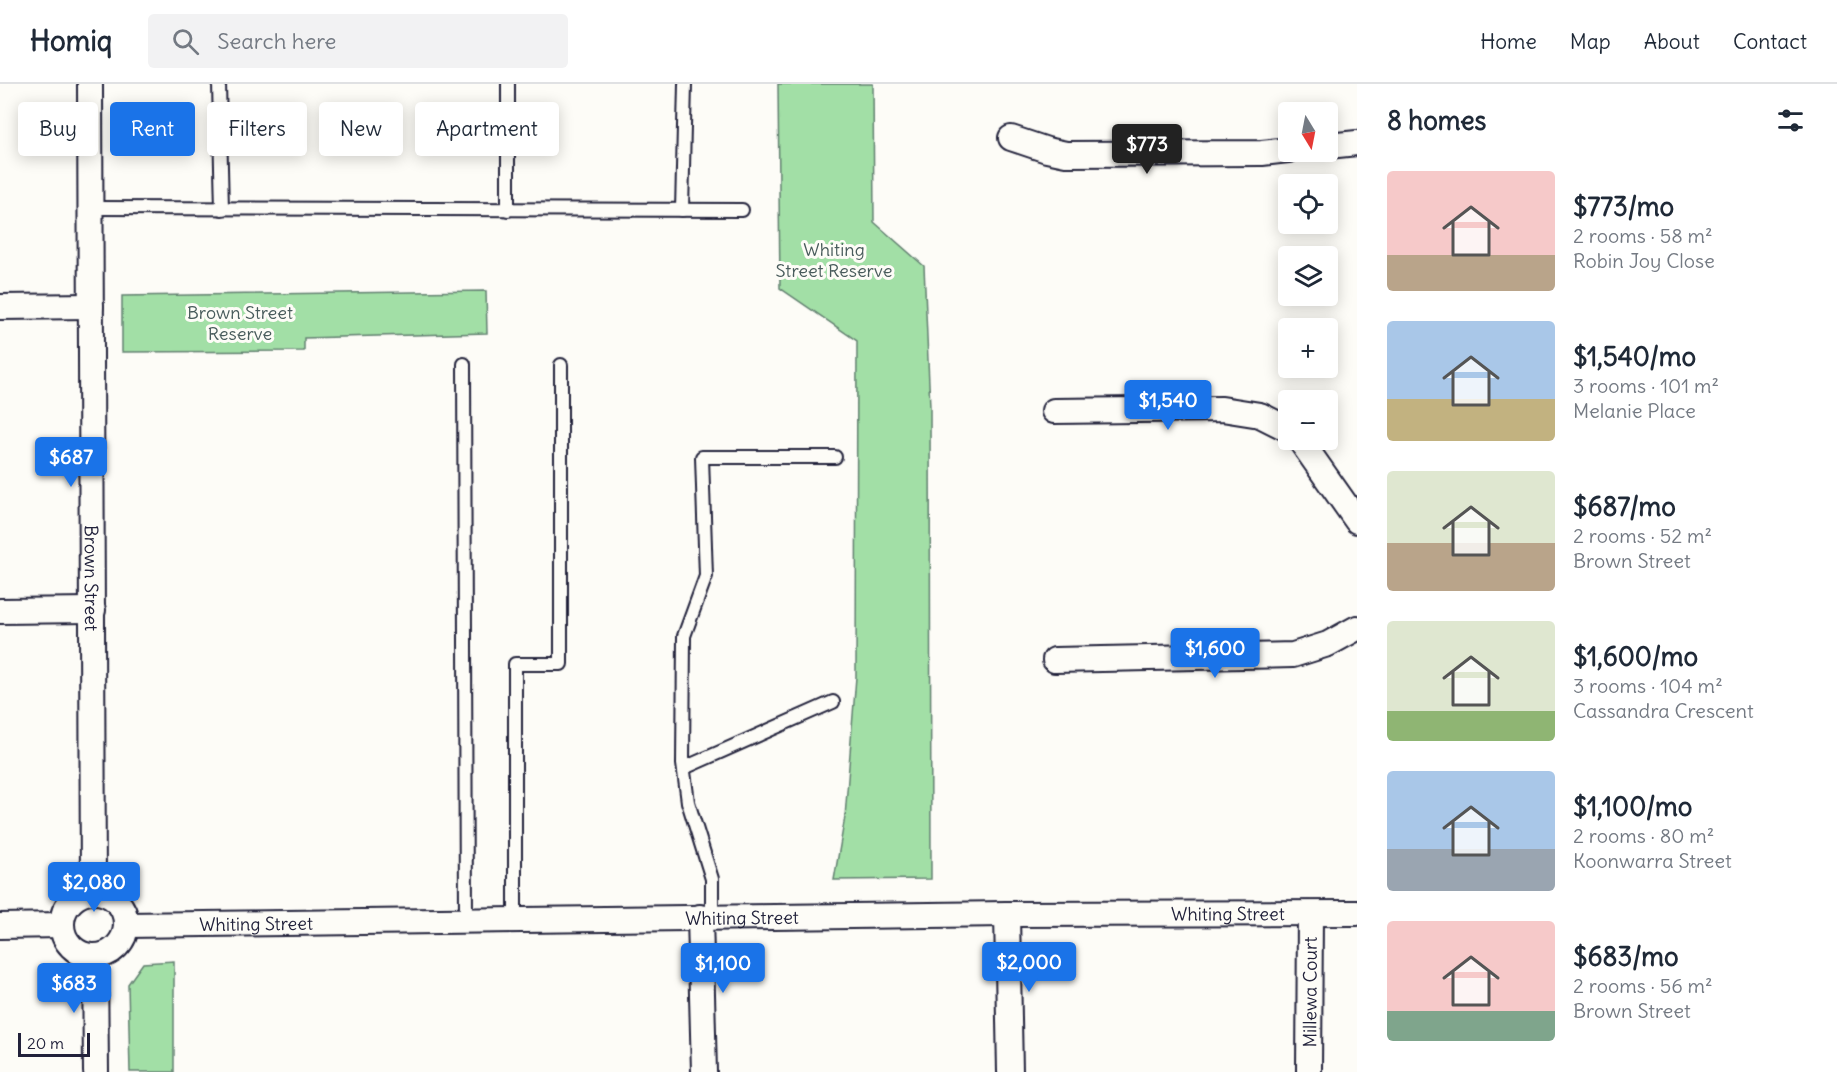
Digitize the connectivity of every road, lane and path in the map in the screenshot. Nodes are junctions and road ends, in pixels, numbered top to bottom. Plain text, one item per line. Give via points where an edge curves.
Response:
1 (90, 84) edge
2 (219, 84) edge
3 (508, 84) edge
4 (685, 84) edge
5 (1011, 138) dead end
6 (1357, 143) edge
7 (1338, 145) edge
8 (1278, 151) edge
9 (91, 208) junction
10 (222, 209) junction
11 (508, 210) junction
12 (682, 210) junction
13 (742, 210) dead end
14 (91, 306) junction
15 (0, 307) edge
16 (464, 364) dead end
17 (561, 365) dead end
18 (1054, 411) dead end
19 (1278, 424) edge
20 (1307, 450) edge
21 (835, 457) dead end
22 (1357, 521) edge
23 (93, 610) junction
24 (0, 611) edge
25 (1357, 628) edge
26 (1055, 660) dead end
27 (833, 702) dead end
28 (684, 768) junction
29 (93, 892) junction
30 (1357, 913) edge
31 (1007, 914) junction
32 (1310, 914) junction
33 (706, 917) junction
34 (515, 919) junction
35 (466, 920) junction
36 (62, 925) junction
37 (126, 925) junction
38 (0, 926) edge
39 (95, 956) junction
40 (96, 1072) edge
41 (704, 1072) edge
42 (1010, 1072) edge
43 (1309, 1072) edge

1 - 9 street, Brown Street
2 - 10 lane
3 - 11 lane
4 - 12 lane
5 - 8 street via 1066,154
6 - 7 street
9 - 10 lane
9 - 14 street, Brown Street
10 - 11 lane
11 - 12 lane
12 - 13 lane
14 - 15 street
14 - 23 street, Brown Street
16 - 35 lane
17 - 34 lane via 561,664 515,664
18 - 19 street via 1232,410 1260,415
20 - 22 street
21 - 28 lane via 702,457 706,576 684,636
23 - 24 street
23 - 29 street, Brown Street
25 - 26 street via 1328,644 1293,656
27 - 28 lane
28 - 33 lane via 688,802 712,879
29 - 36 street via 67,906
29 - 37 street via 117,902
30 - 32 street, Whiting Street
31 - 32 street, Whiting Street
31 - 33 street, Whiting Street
31 - 42 street
32 - 43 street, Millewa Court
33 - 34 street, Whiting Street
33 - 41 street
34 - 35 street, Whiting Street
35 - 37 street, Whiting Street
36 - 38 street
36 - 39 street via 64,938 72,948
37 - 39 street via 125,935 113,950
39 - 40 street

